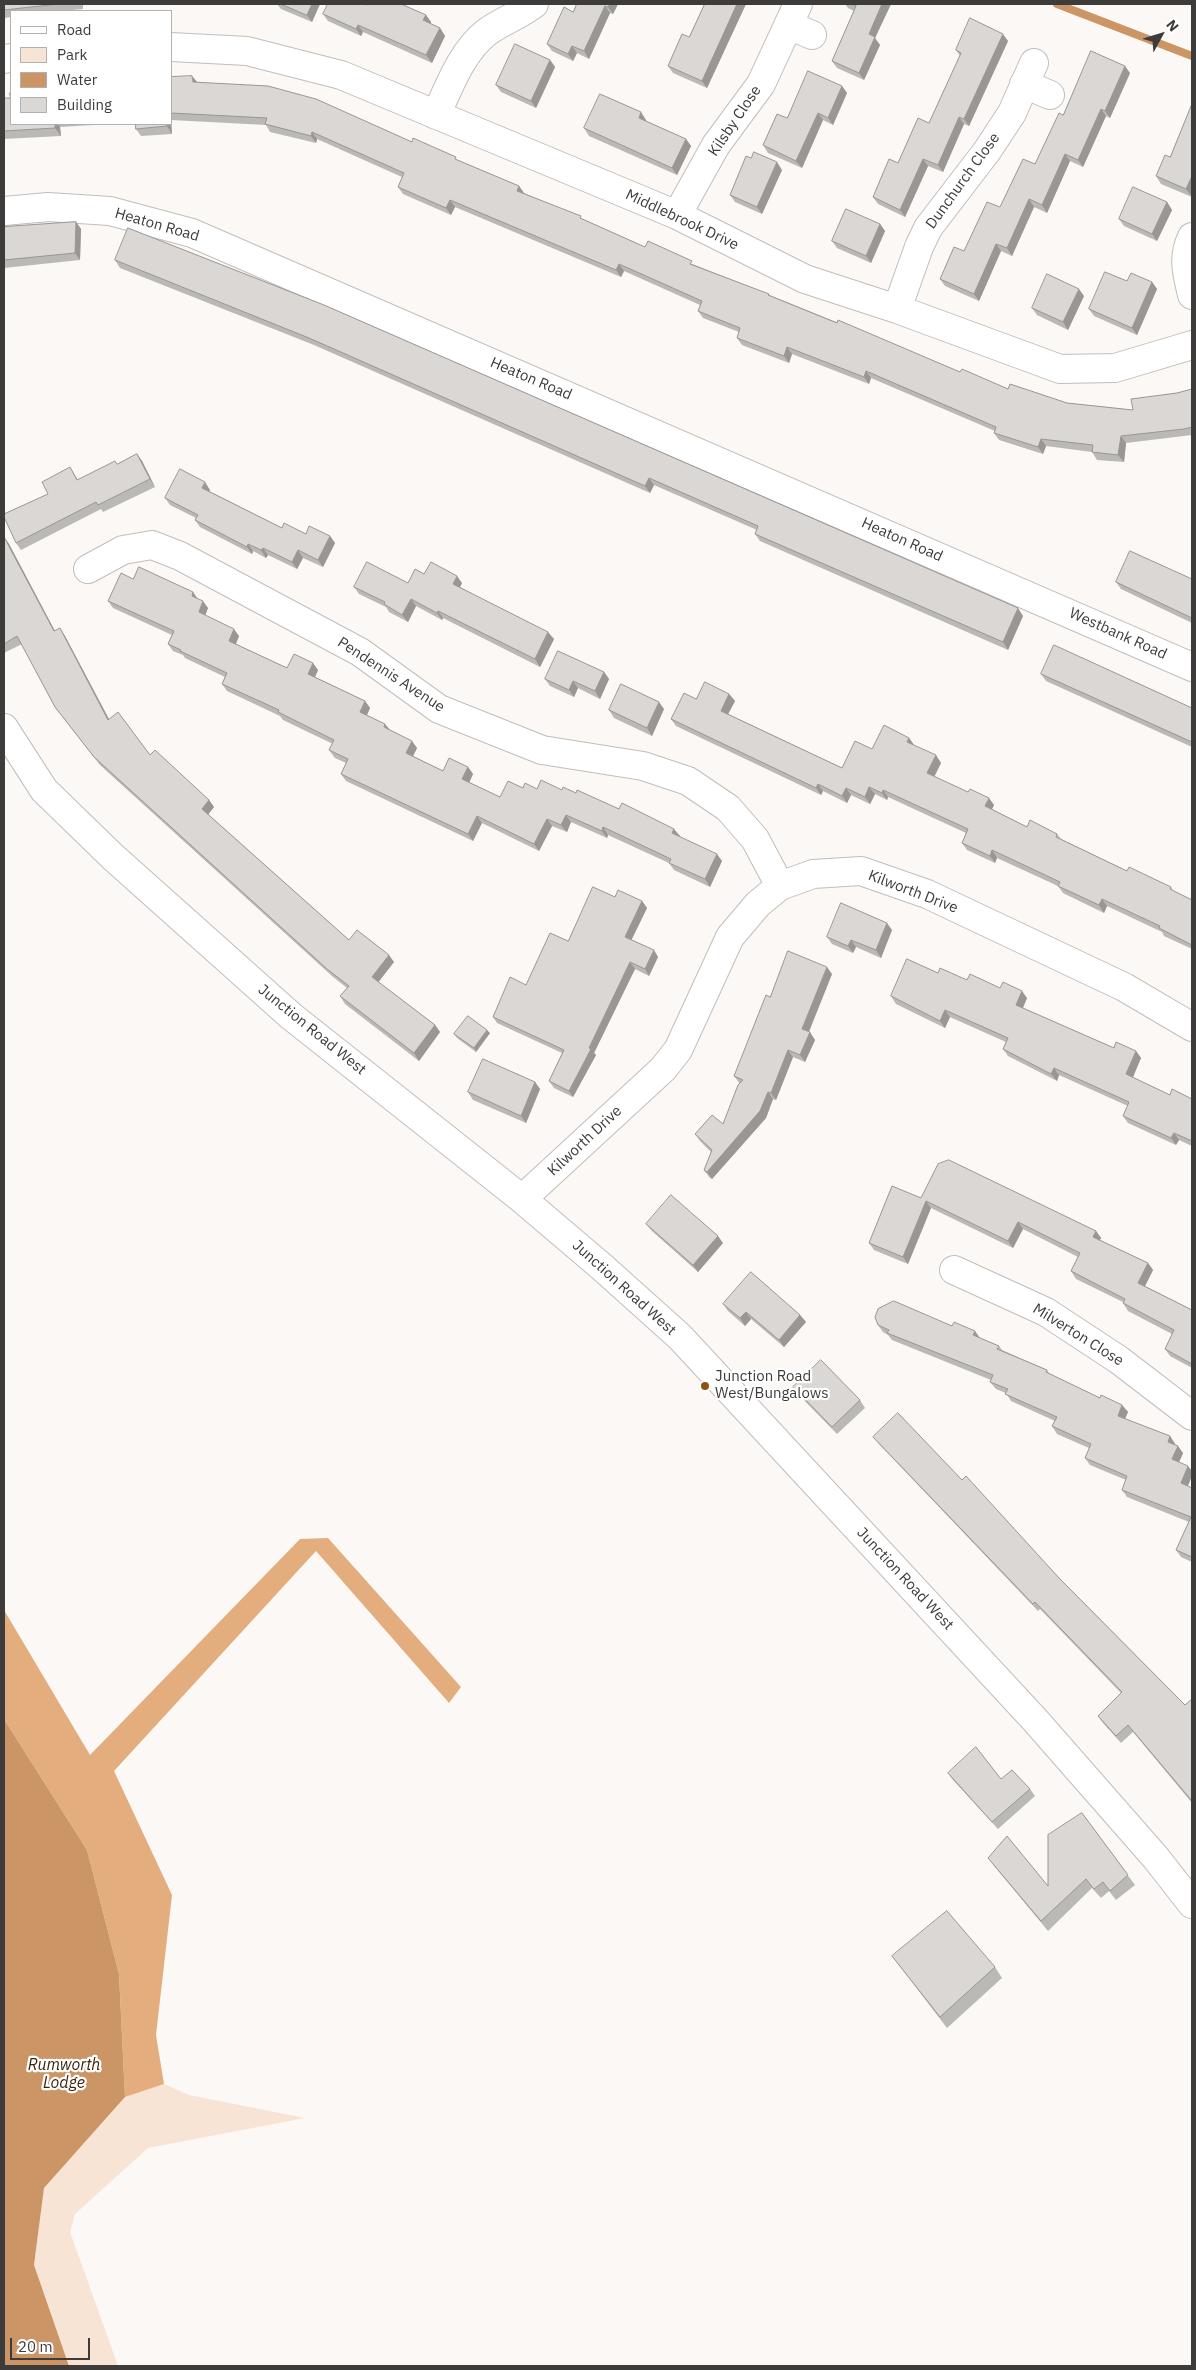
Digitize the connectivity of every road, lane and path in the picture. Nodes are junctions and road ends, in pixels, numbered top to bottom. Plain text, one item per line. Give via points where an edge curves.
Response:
1 (534, 4) edge
2 (799, 21) edge
3 (172, 47) edge
4 (1050, 95) dead end
5 (436, 115) junction
6 (4, 211) edge
7 (678, 215) junction
8 (1192, 237) edge
9 (1192, 294) edge
10 (898, 309) junction
11 (1192, 346) edge
12 (88, 569) dead end
13 (1045, 602) joint
14 (1192, 667) edge
15 (4, 728) edge
16 (780, 886) junction
17 (1192, 1027) edge
18 (522, 1199) junction
19 (954, 1270) dead end
20 (1192, 1416) edge
21 (1192, 1904) edge

1 - 5 street via 477,41
2 - 7 street, Kilsby Close via 760,84 716,145
3 - 5 street, Middlebrook Drive via 247,51 331,73
4 - 10 street, Dunchurch Close via 1029,73 1012,113 928,228
5 - 7 street, Middlebrook Drive
6 - 13 street, Heaton Road via 48,207 110,211 192,233
7 - 10 street, Middlebrook Drive via 805,278
8 - 9 street via 1185,264
10 - 11 street, Middlebrook Drive via 1060,369 1115,368
12 - 16 street, Pendennis Avenue via 123,550 152,545 180,556 360,652 438,709 542,750 643,766 688,780 728,808 755,839
13 - 14 street, Westbank Road
15 - 18 street, Junction Road West via 44,790 112,857 291,1016
16 - 17 street, Kilworth Drive via 813,874 861,871 927,894 1106,978
16 - 18 street, Kilworth Drive via 758,904 730,937 678,1050 663,1069
18 - 21 street, Junction Road West via 680,1337 1035,1720
19 - 20 street, Milverton Close via 1046,1312 1119,1360

